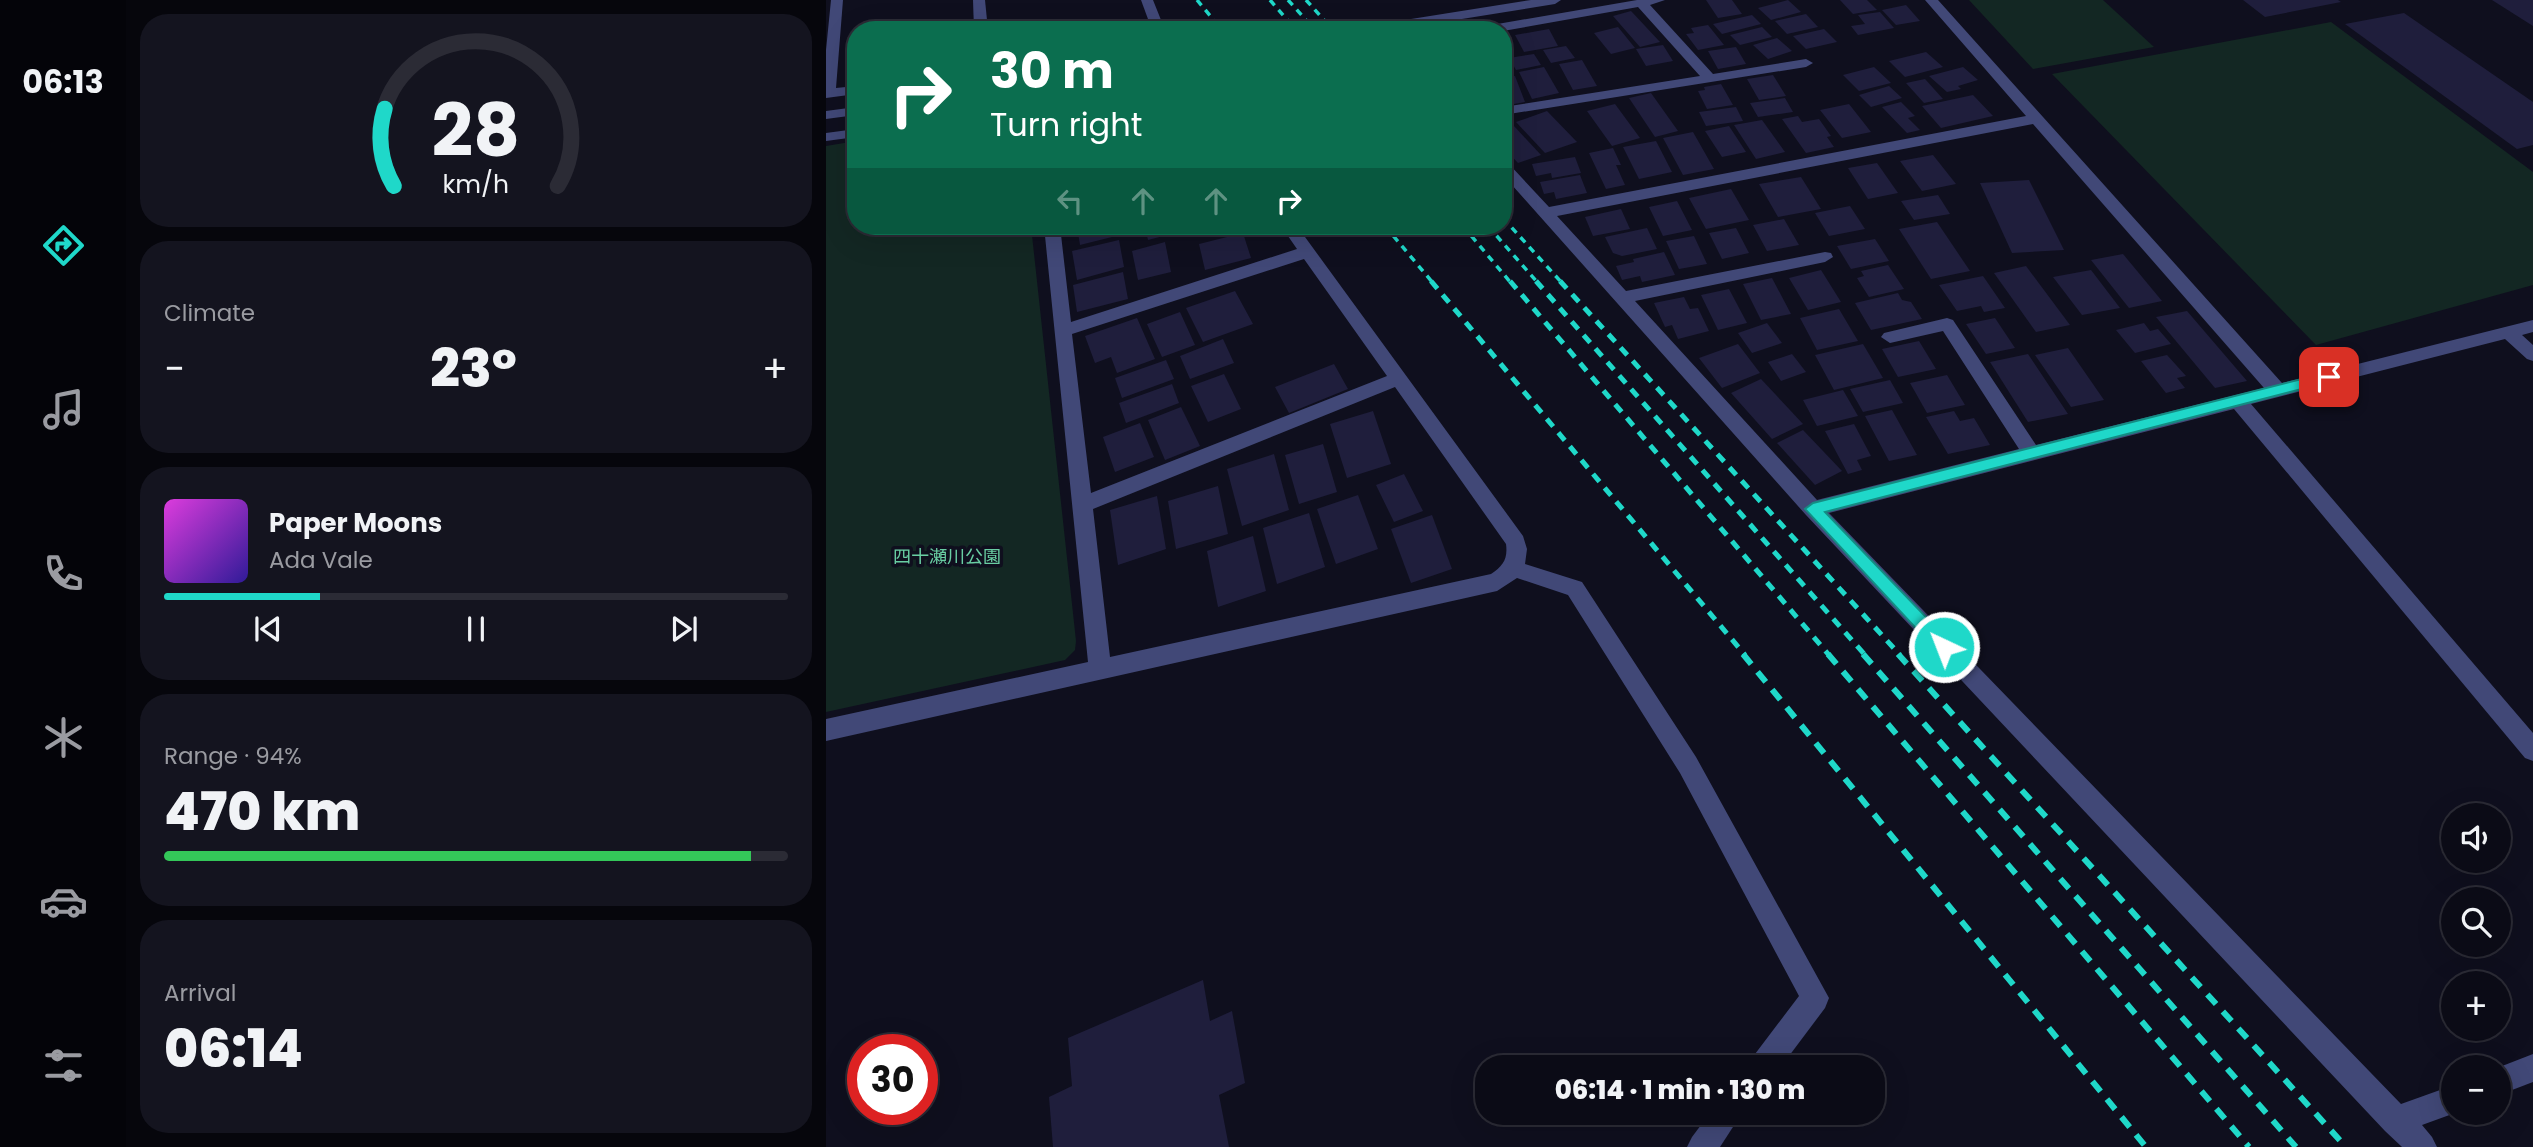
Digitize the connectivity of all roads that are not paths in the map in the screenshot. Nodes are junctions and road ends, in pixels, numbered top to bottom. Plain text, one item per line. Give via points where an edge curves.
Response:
1 (837, 0) edge
2 (979, 0) edge
3 (1147, 0) edge
4 (1555, 0) edge
5 (1659, 0) edge
6 (1931, 0) edge
7 (1641, 4) junction
8 (980, 21) edge
9 (1155, 21) edge
10 (1423, 21) edge
11 (1512, 26) edge
12 (1806, 63) dead end
13 (1710, 78) junction
14 (847, 91) edge
15 (827, 94) edge
16 (1512, 110) edge
17 (847, 112) edge
18 (826, 115) edge
19 (2035, 120) junction
20 (847, 134) edge
21 (826, 137) edge
22 (1512, 176) edge
23 (1545, 213) junction
24 (1053, 235) edge
25 (1295, 235) edge
26 (1307, 252) junction
27 (1825, 257) dead end
28 (1622, 298) junction
29 (2533, 326) edge
30 (1062, 331) junction
31 (2508, 332) junction
32 (1890, 337) dead end
33 (2533, 355) edge
34 (1399, 378) junction
35 (2277, 390) junction
36 (2237, 400) junction
37 (2031, 453) junction
38 (1083, 505) junction
39 (1813, 509) junction
40 (1515, 569) junction
41 (1100, 668) junction
42 (826, 730) edge
43 (2533, 750) edge
44 (1772, 1055) edge
45 (2533, 1068) edge
46 (2511, 1076) edge
47 (2441, 1104) edge
48 (2395, 1121) junction
49 (1719, 1125) edge
50 (1702, 1147) edge
51 (2422, 1147) edge

1 - 15 street
2 - 8 street
3 - 9 street
4 - 10 street
5 - 7 street
6 - 19 street
7 - 11 street
7 - 13 street
12 - 13 street
13 - 16 street
14 - 15 street
17 - 18 street
19 - 23 street
19 - 35 street
20 - 21 street
22 - 23 street
23 - 28 street
24 - 30 street
25 - 26 street
26 - 30 street
26 - 34 street
27 - 28 street
28 - 39 street
29 - 31 street
30 - 38 street
31 - 33 street
31 - 35 street
32 - 37 street via 1947,324
34 - 38 street
34 - 40 street via 1516,542
35 - 36 street
36 - 37 street
36 - 43 street
37 - 39 street
38 - 41 street
39 - 48 street
40 - 41 street via 1497,582
40 - 44 street via 1575,588 1688,765 1815,998
41 - 42 street
45 - 46 street
47 - 48 street
48 - 51 street
49 - 50 street

